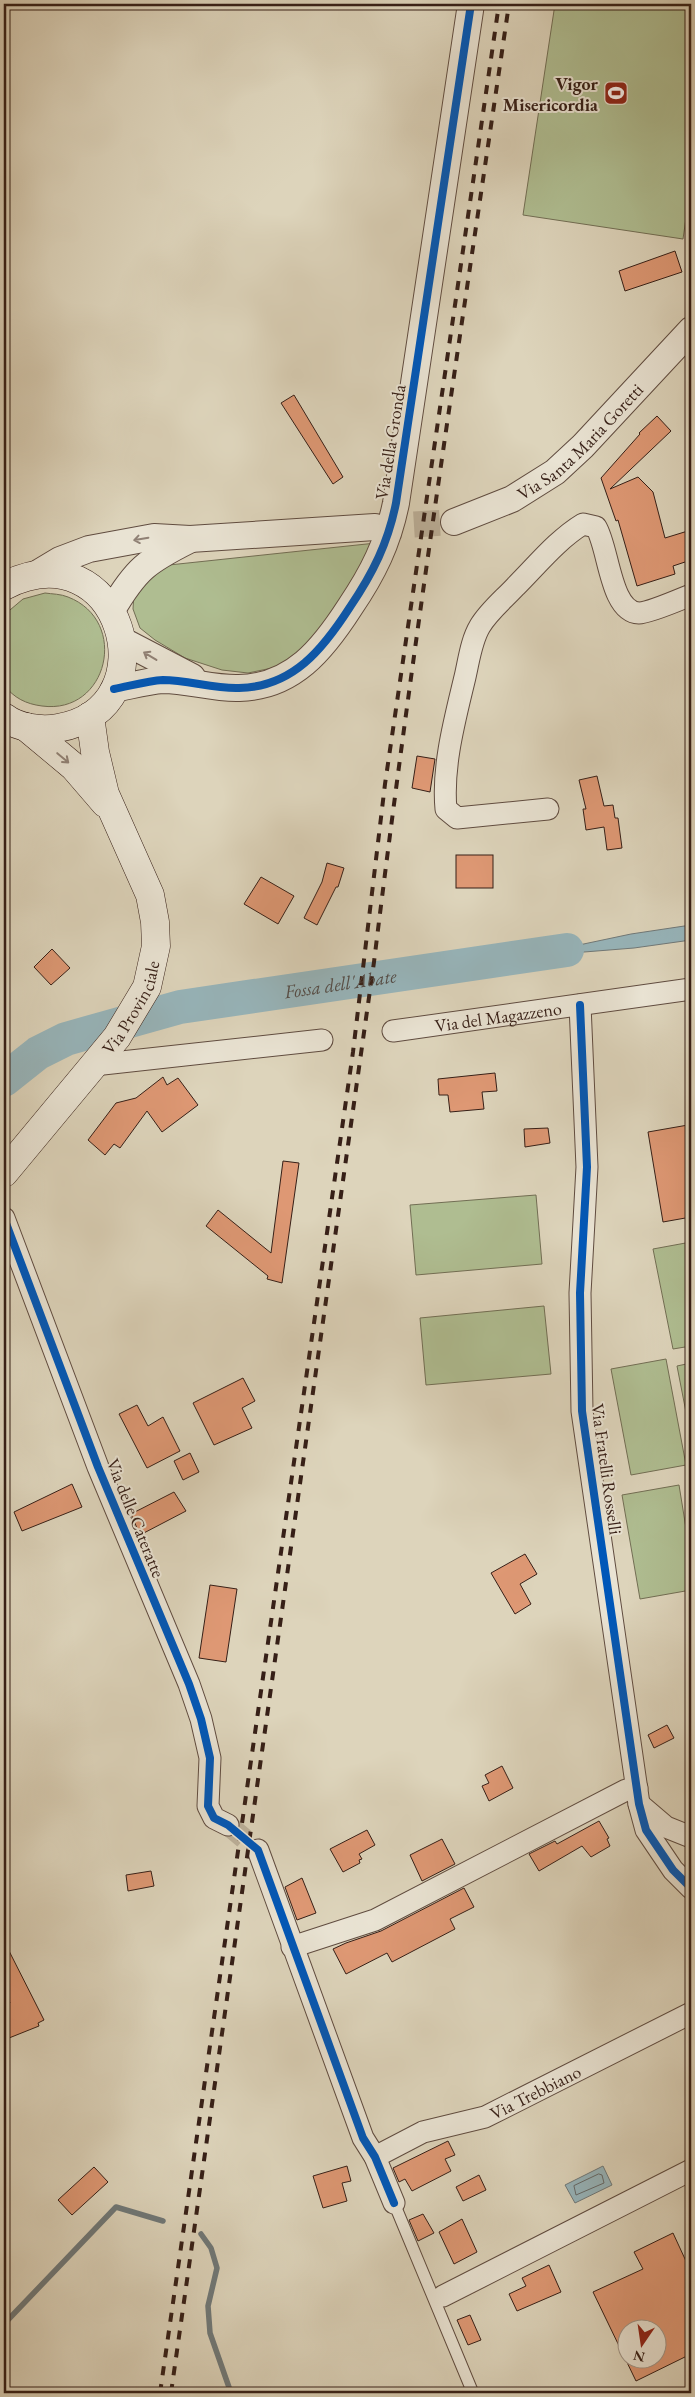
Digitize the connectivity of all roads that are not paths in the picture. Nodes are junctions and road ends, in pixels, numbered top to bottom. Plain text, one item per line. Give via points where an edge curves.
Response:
1 (471, 4) edge
2 (691, 332) edge
3 (454, 522) tunnel mouth
4 (375, 527) tunnel mouth
5 (190, 539) junction
6 (35, 575) junction
7 (4, 586) edge
8 (691, 595) edge
9 (112, 610) junction
10 (123, 641) junction
11 (209, 684) junction
12 (114, 689) junction
13 (90, 716) junction
14 (15, 722) edge
15 (548, 809) dead end
16 (111, 811) junction
17 (691, 989) edge
18 (580, 1005) junction
19 (393, 1030) dead end
20 (322, 1040) dead end
21 (94, 1065) junction
22 (4, 1174) edge
23 (4, 1218) edge
24 (638, 1796) junction
25 (228, 1825) tunnel mouth
26 (691, 1837) edge
27 (258, 1850) tunnel mouth
28 (691, 1888) edge
29 (292, 1947) junction
30 (691, 2014) edge
31 (375, 2157) junction
32 (691, 2170) edge
33 (394, 2203) joint
34 (443, 2296) dead end
35 (691, 2392) edge
36 (473, 2393) edge
37 (687, 2393) edge

1 - 11 street, Via della Gronda via 396,503 384,550 334,633 306,664 284,678 260,686 238,688
2 - 3 street, Via Santa Maria Goretti via 555,472 512,499
4 - 5 street
5 -> 6 street via 154,537 89,549 60,560
5 - 9 street via 154,557 129,582
6 - 7 main road
6 - 9 main road via 65,576 79,581 103,598
8 - 15 street via 640,613 627,609 617,596 602,536 596,527 583,524 573,530 488,614 472,643 458,705 448,766 446,809 457,818
9 - 10 main road
11 -> 10 street, Via della Gronda via 167,666
10 - 12 main road via 122,666
11 - 12 street, Via della Gronda via 162,680
12 - 13 main road
13 - 14 main road via 70,726 48,729
13 - 16 main road, Via Provinciale via 95,752
14 -> 16 main road, Via Provinciale via 74,767
16 - 21 main road, Via Provinciale via 150,895 156,946 148,987 117,1037
17 - 18 street, Via del Magazzeno
18 - 19 street, Via del Magazzeno
18 - 24 street, Via Fratelli Rosselli via 587,1168 580,1293 582,1411
20 - 21 street
21 - 22 main road, Via Provinciale
23 - 25 street, Via delle Cateratte via 98,1467 189,1684 210,1758 208,1806 214,1818
24 - 26 street via 666,1827
24 - 28 street, Via Fratelli Rosselli via 646,1830 673,1870
24 - 29 street via 626,1790 375,1920
27 - 29 street
29 - 31 street via 363,2138
30 - 31 street, Via Trebbiano via 485,2117 423,2132
31 - 33 street
32 - 34 street
33 - 36 lane
35 - 37 lane

